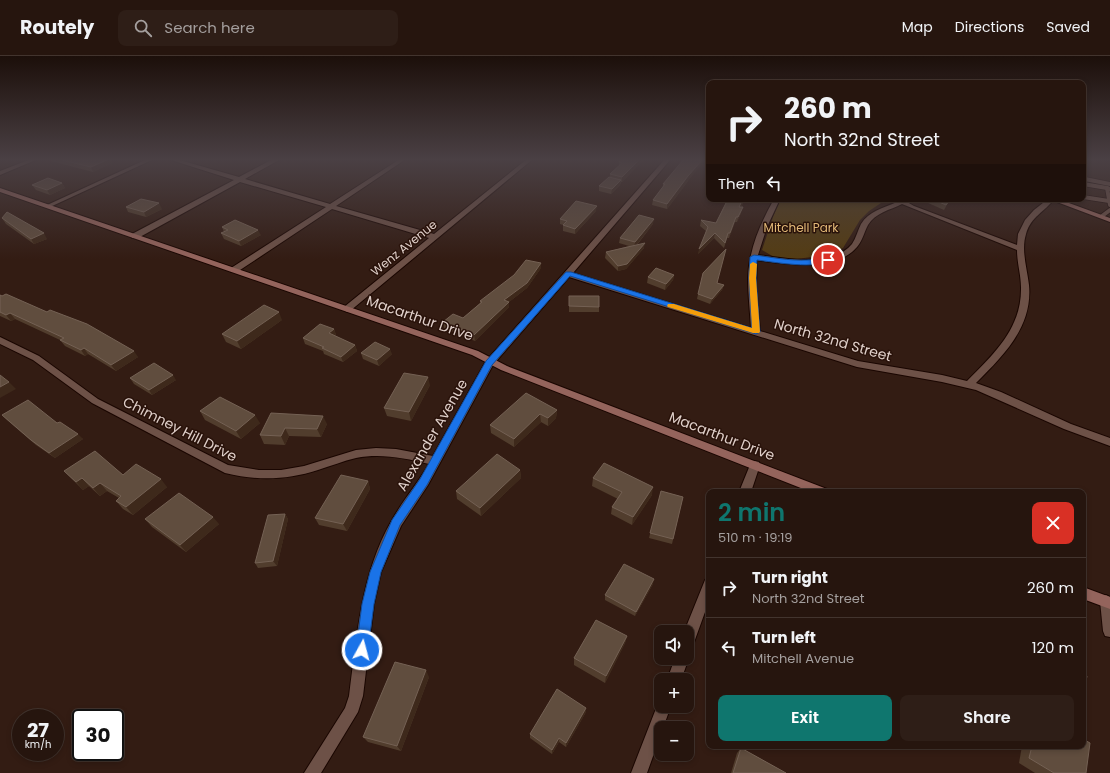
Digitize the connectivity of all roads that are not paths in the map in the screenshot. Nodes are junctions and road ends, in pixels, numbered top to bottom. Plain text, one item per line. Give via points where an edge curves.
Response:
1 (7, 192) edge
2 (77, 192) edge
3 (215, 192) edge
4 (285, 192) edge
5 (351, 192) edge
6 (489, 192) edge
7 (639, 192) edge
8 (1109, 192) edge
9 (1086, 198) edge
10 (776, 202) edge
11 (895, 202) edge
12 (904, 202) edge
13 (1048, 202) edge
14 (1060, 202) edge
15 (1110, 203) edge
16 (48, 206) junction
17 (331, 206) junction
18 (1110, 210) edge
19 (1102, 216) junction
20 (1110, 220) edge
21 (135, 236) junction
22 (435, 237) junction
23 (1020, 249) junction
24 (754, 257) junction
25 (234, 270) junction
26 (569, 274) junction
27 (347, 309) junction
28 (756, 332) junction
29 (0, 340) edge
30 (491, 361) junction
31 (969, 385) junction
32 (1110, 442) edge
33 (435, 461) junction
34 (755, 466) junction
35 (746, 489) edge
36 (815, 489) edge
37 (706, 592) edge
38 (1086, 594) edge
39 (1108, 602) edge
40 (694, 625) edge
41 (1110, 631) edge
42 (661, 713) edge
43 (312, 773) edge
44 (639, 773) edge

1 - 16 main road, Macarthur Drive
2 - 16 street
3 - 21 street
4 - 17 street
5 - 17 street
6 - 22 street, Wenz Avenue
7 - 26 street, Alexander Avenue
8 - 15 lane
9 - 15 lane
10 - 24 street via 758,240
11 - 24 street via 870,218 855,246 838,256 807,262
12 - 23 street
13 - 23 street via 1030,220 1023,233
14 - 19 main road
16 - 21 main road, Macarthur Drive
17 - 22 street
17 - 25 street
18 - 19 lane
19 - 20 main road
21 - 25 main road, Macarthur Drive
22 - 27 street, Wenz Avenue
23 - 31 street via 1025,288 1022,317 1009,344
24 - 28 street via 752,278
25 - 27 main road, Macarthur Drive
26 - 28 street, North 32nd Street
26 - 30 street, Alexander Avenue
27 - 30 main road, Macarthur Drive
28 - 31 street, North 32nd Street via 876,369 928,375
29 - 33 street, Chimney Hill Drive via 36,358 95,401 225,470 259,476 276,475 303,471 338,459 371,452 399,453
30 - 33 street, Alexander Avenue
30 - 34 main road, Macarthur Drive
31 - 32 street, North 32nd Street via 1010,399 1062,424
33 - 43 street, Alexander Avenue via 396,523 383,551 368,604 356,696 351,712
34 - 35 street
34 - 36 main road, Macarthur Drive
37 - 40 street
38 - 39 main road
39 - 41 street
42 - 44 street

